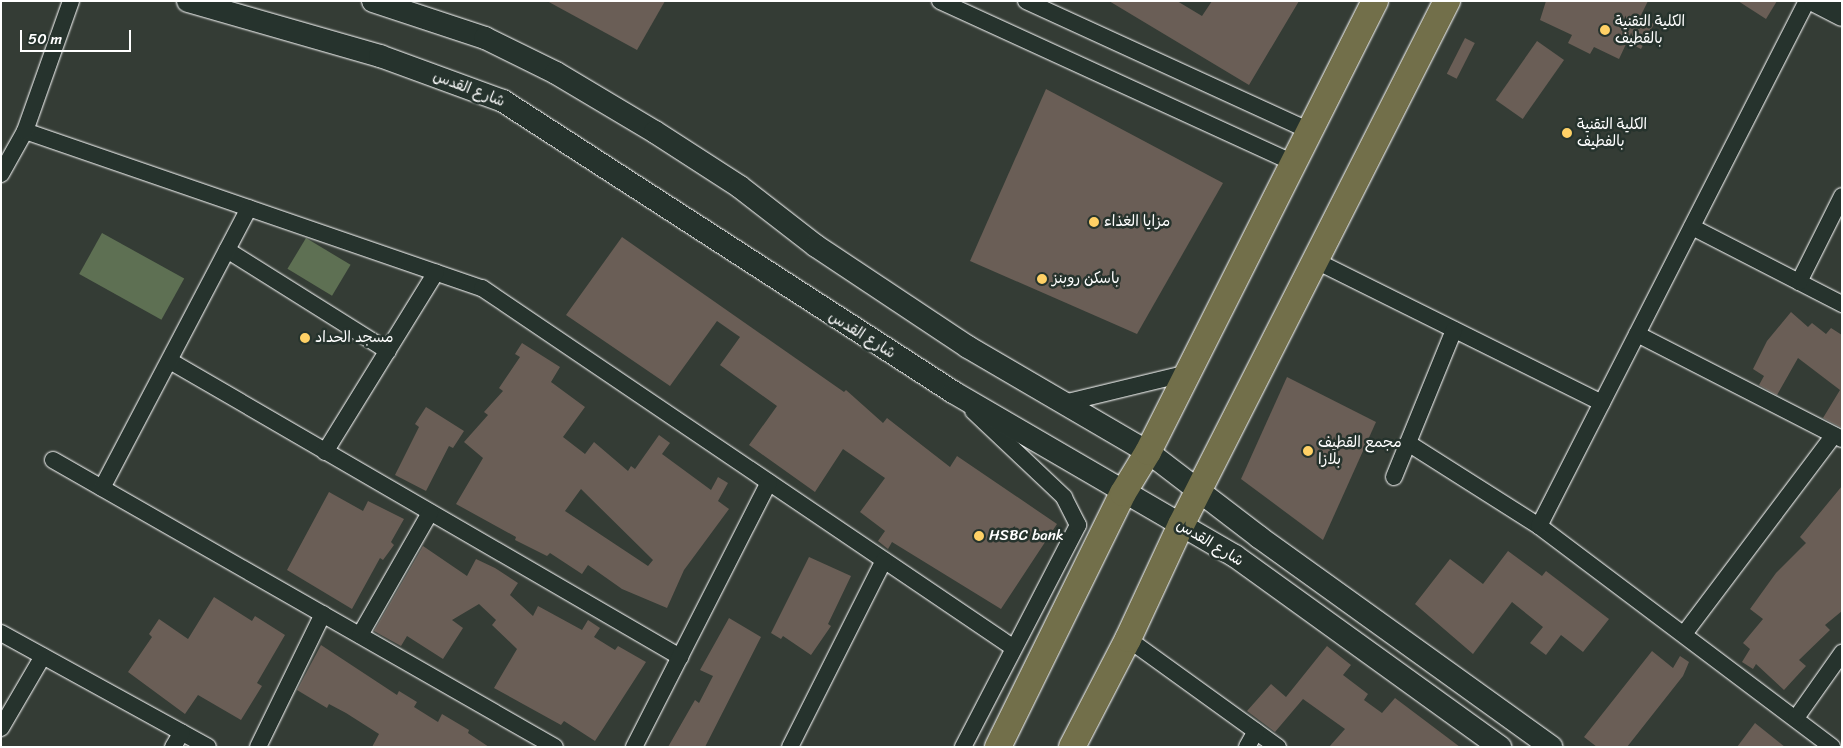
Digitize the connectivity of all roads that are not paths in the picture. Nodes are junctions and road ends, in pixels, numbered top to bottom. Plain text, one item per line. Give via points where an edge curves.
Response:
1 (71, 1) edge
2 (188, 1) edge
3 (373, 1) edge
4 (940, 1) edge
5 (1026, 1) edge
6 (1375, 1) edge
7 (1447, 1) edge
8 (1807, 1) edge
9 (1815, 1) edge
10 (1842, 15) edge
11 (25, 131) junction
12 (1310, 131) junction
13 (1294, 163) junction
14 (1, 174) edge
15 (1842, 196) edge
16 (249, 208) junction
17 (1692, 227) junction
18 (227, 250) junction
19 (1316, 261) junction
20 (436, 272) junction
21 (1799, 282) junction
22 (1842, 304) edge
23 (1454, 330) junction
24 (1637, 334) junction
25 (388, 351) junction
26 (170, 361) junction
27 (1188, 373) junction
28 (953, 392) junction
29 (1064, 403) junction
30 (1602, 404) junction
31 (1838, 437) edge
32 (1408, 443) junction
33 (326, 452) junction
34 (1148, 452) junction
35 (53, 460) dead end
36 (1394, 477) dead end
37 (769, 482) junction
38 (102, 488) junction
39 (1200, 491) junction
40 (1123, 493) junction
41 (430, 513) junction
42 (1181, 525) junction
43 (1539, 526) junction
44 (884, 560) junction
45 (323, 614) junction
46 (1, 633) edge
47 (1684, 634) junction
48 (360, 635) junction
49 (1128, 639) junction
50 (1014, 648) junction
51 (1842, 653) edge
52 (43, 656) junction
53 (680, 657) junction
54 (1796, 718) junction
55 (1, 728) edge
56 (1256, 730) junction
57 (182, 732) junction
58 (173, 747) edge
59 (208, 747) edge
60 (258, 747) edge
61 (555, 747) edge
62 (634, 747) edge
63 (790, 747) edge
64 (963, 747) edge
65 (998, 747) edge
66 (1072, 747) edge
67 (1247, 747) edge
68 (1278, 747) edge
69 (1500, 747) edge
70 (1550, 747) edge
71 (1832, 747) edge

1 - 11 street
2 - 28 main road, شارع القدس via 380,56 504,101
3 - 29 main road via 485,38 556,73 740,187 816,246 968,347
4 - 13 street
5 - 12 street
6 - 12 main road
7 - 19 main road
8 - 17 street
9 - 10 main road
11 - 14 street
11 - 16 street
12 - 13 main road
13 - 27 main road
15 - 21 street
16 - 18 street
16 - 20 street
17 - 21 street
17 - 24 street
18 - 25 street
18 - 26 street
19 - 23 street
19 - 39 main road
20 - 25 street
20 - 37 street via 482,288
21 - 22 street
23 - 30 street
23 - 32 street
24 - 30 street
24 - 31 street
25 - 33 street
26 - 33 street
26 - 38 street
27 - 29 street
27 - 34 main road
28 - 40 main road, شارع القدس
28 - 50 street via 1064,497 1078,525
29 - 34 main road
30 - 43 street
31 - 47 street
32 - 36 street
32 - 43 street
33 - 41 street
34 - 39 main road
34 - 40 main road
35 - 38 street
37 - 44 street
37 - 53 street
38 - 45 street
39 - 42 main road
39 - 70 main road via 1258,538
40 - 42 main road, شارع القدس
40 - 65 main road
41 - 48 street
41 - 53 street
42 - 49 main road
42 - 69 main road, شارع القدس via 1235,556
43 - 47 street
44 - 50 street
44 - 63 street
45 - 48 street
45 - 60 street
46 - 52 street
47 - 54 street
48 - 61 street
49 - 56 street
49 - 66 main road
50 - 64 street
51 - 54 street
52 - 55 street
52 - 57 street
53 - 62 street
54 - 71 street
56 - 67 street
56 - 68 street
57 - 58 street
57 - 59 street

